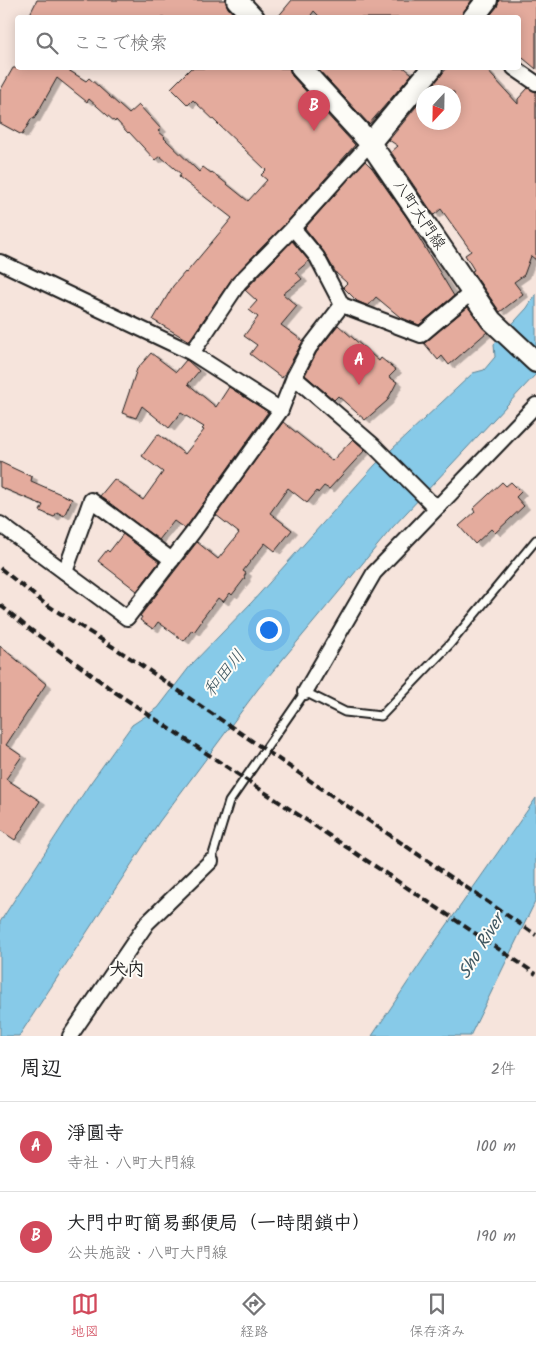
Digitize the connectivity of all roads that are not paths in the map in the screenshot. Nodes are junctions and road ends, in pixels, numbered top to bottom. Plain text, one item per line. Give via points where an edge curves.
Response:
1 (237, 0) edge
2 (487, 0) edge
3 (251, 15) edge
4 (475, 15) edge
5 (303, 70) edge
6 (430, 70) edge
7 (517, 70) edge
8 (536, 83) edge
9 (370, 143) junction
10 (293, 228) junction
11 (0, 262) edge
12 (472, 292) junction
13 (342, 305) junction
14 (192, 353) junction
15 (536, 362) edge
16 (294, 377) junction
17 (536, 405) edge
18 (280, 410) junction
19 (434, 504) junction
20 (0, 524) edge
21 (536, 540) edge
22 (172, 560) junction
23 (65, 572) junction
24 (305, 692) junction
25 (211, 861) joint
26 (70, 1036) edge

1 - 3 main road
2 - 4 main road
5 - 9 main road, 八町大門線
6 - 9 main road
7 - 8 street
9 - 10 street
9 - 12 main road, 八町大門線
10 - 13 street via 317,257
10 - 14 street via 239,284
11 - 14 street
12 - 13 street via 421,335
12 - 15 main road, 八町大門線 via 491,320
13 - 16 street via 309,348
14 - 18 street
16 - 18 street
16 - 19 street
17 - 19 street
18 - 22 street
19 - 24 street via 374,573
20 - 23 street
21 - 24 lane via 450,644 381,716 345,712
22 - 23 street via 127,618
22 - 23 street via 91,500
24 - 25 lane via 229,802
25 - 26 street via 147,923

